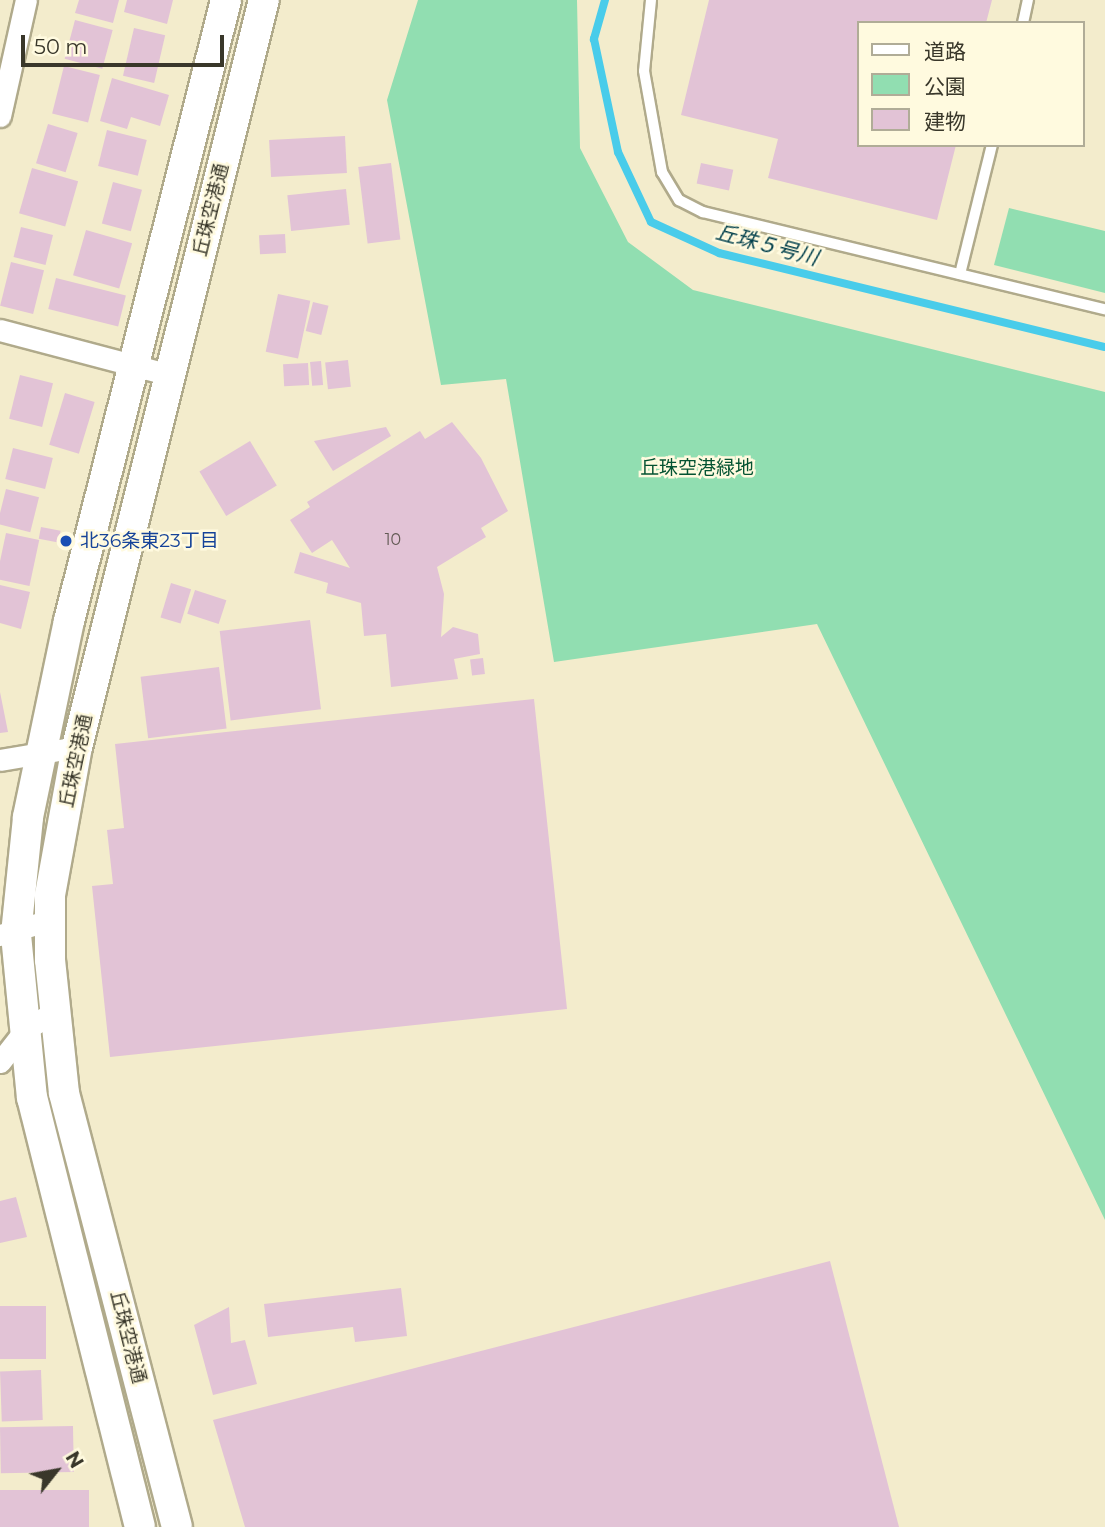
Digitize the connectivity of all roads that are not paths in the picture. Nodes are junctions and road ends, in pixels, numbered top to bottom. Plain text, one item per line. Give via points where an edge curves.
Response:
1 (26, 0) edge
2 (226, 0) edge
3 (264, 0) edge
4 (651, 0) edge
5 (1028, 0) edge
6 (1023, 21) edge
7 (0, 116) edge
8 (992, 147) edge
9 (960, 274) junction
10 (1105, 309) edge
11 (0, 330) edge
12 (133, 366) junction
13 (170, 375) junction
14 (77, 747) junction
15 (41, 755) junction
16 (0, 760) edge
17 (50, 920) junction
18 (8, 934) edge
19 (55, 1011) junction
20 (24, 1031) junction
21 (0, 1062) edge
22 (140, 1527) edge
23 (177, 1527) edge

1 - 7 street
2 - 12 main road, 丘珠空港通
3 - 13 main road, 丘珠空港通
4 - 9 lane via 644,71 662,172 679,200 703,212
5 - 6 lane
8 - 9 lane
9 - 10 lane
11 - 12 street
12 - 13 street
12 - 15 main road, 丘珠空港通
13 - 14 main road, 丘珠空港通
14 - 15 street
14 - 17 main road, 丘珠空港通
15 - 16 street
15 - 18 main road, 丘珠空港通
17 - 18 street
17 - 19 main road, 丘珠空港通
18 - 20 main road, 丘珠空港通
19 - 20 street
19 - 23 main road, 丘珠空港通 via 64,1093
20 - 21 street
20 - 22 main road, 丘珠空港通 via 32,1098

